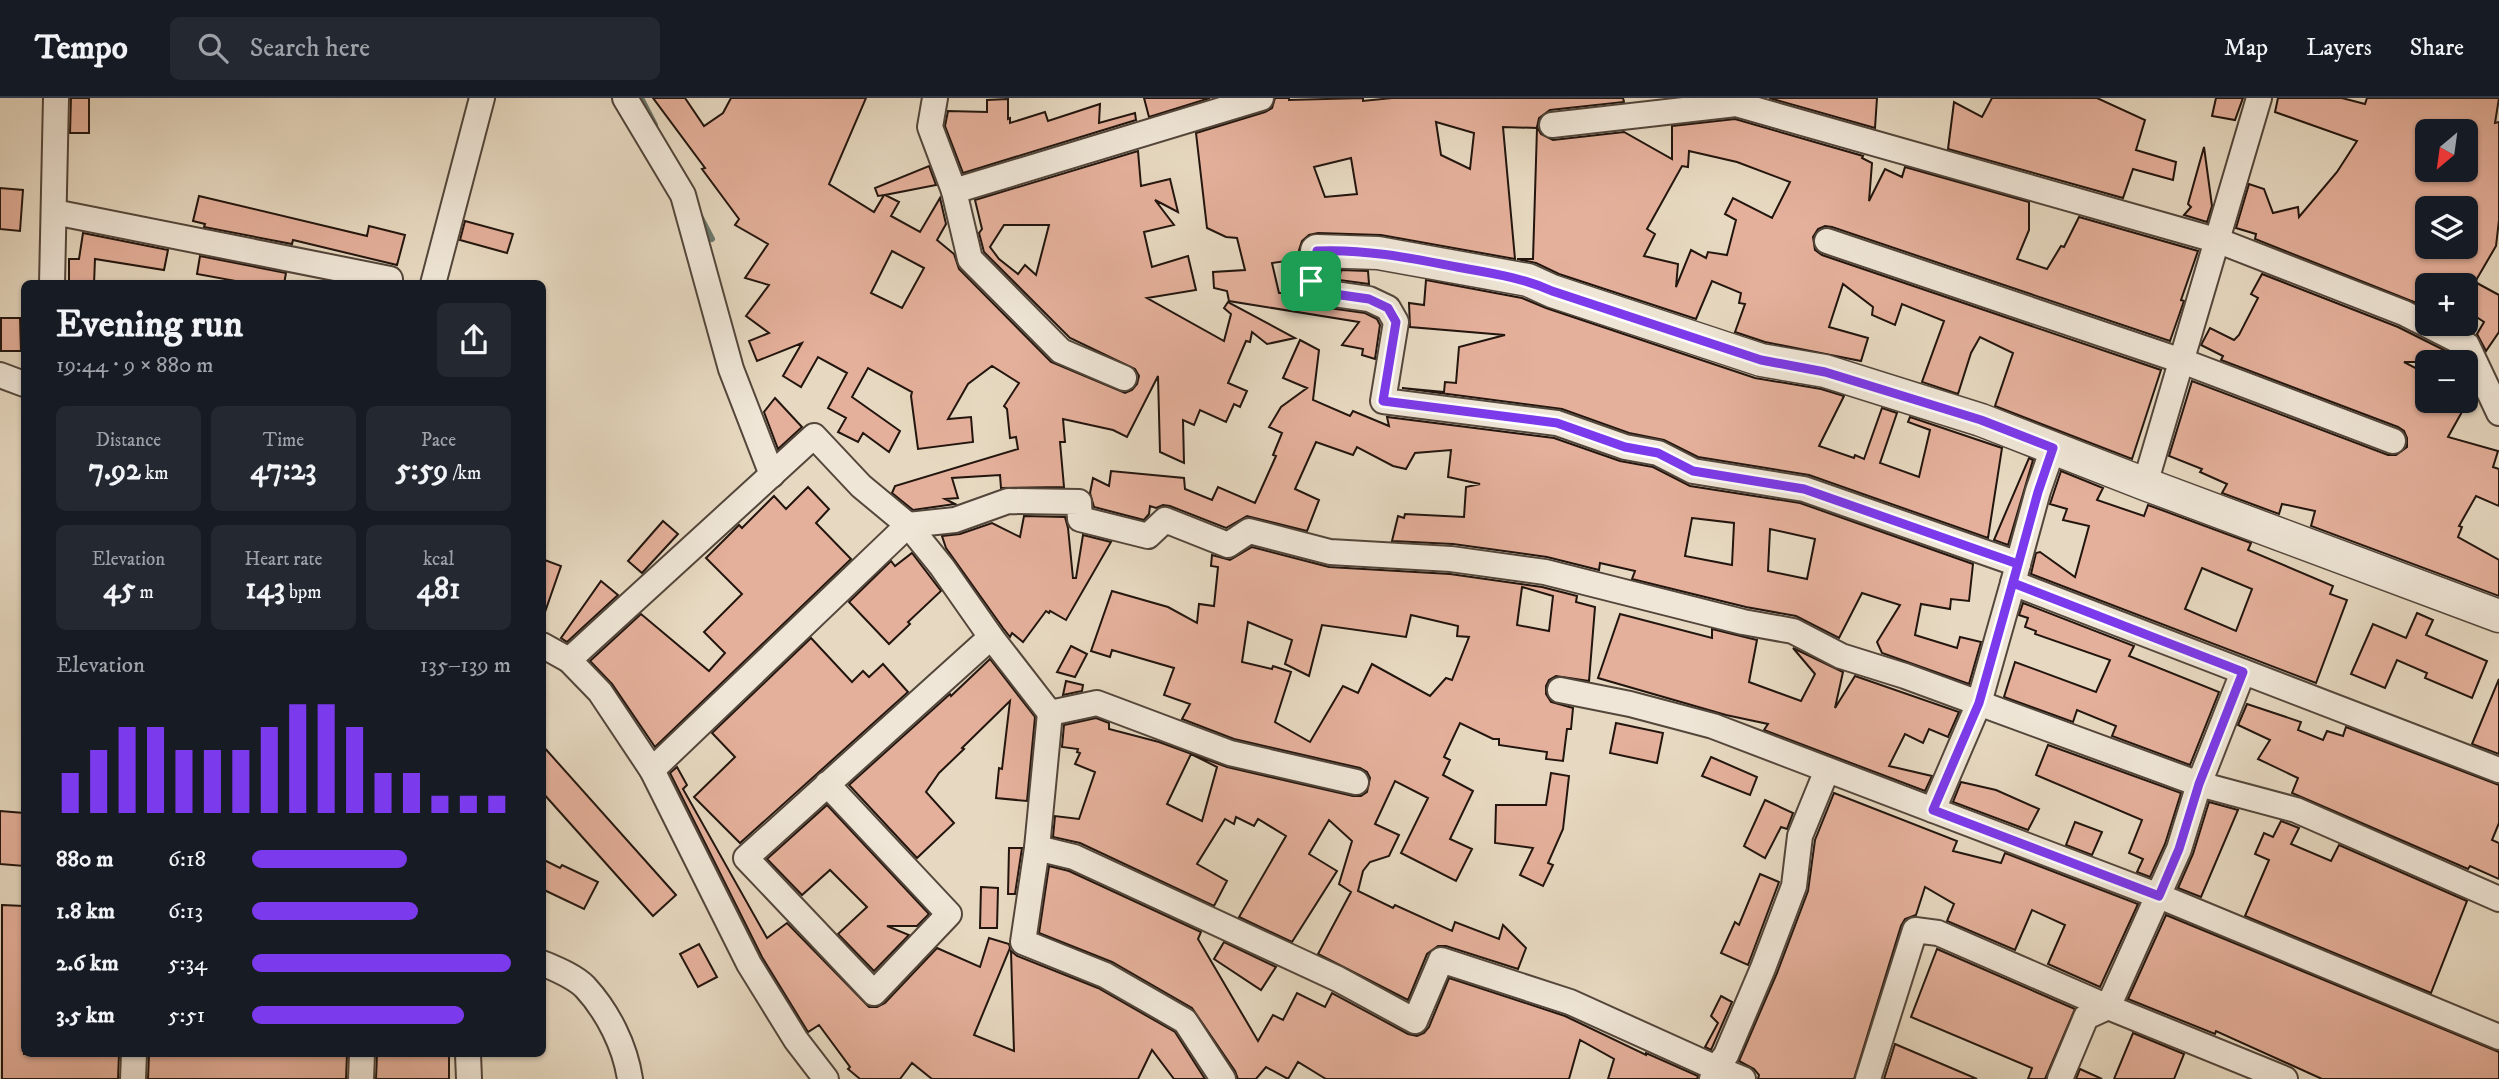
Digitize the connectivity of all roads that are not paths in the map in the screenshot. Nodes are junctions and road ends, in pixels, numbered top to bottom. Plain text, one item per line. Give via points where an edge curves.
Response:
1 (56, 98) edge
2 (482, 98) edge
3 (625, 98) edge
4 (935, 98) edge
5 (1261, 98) edge
6 (2259, 98) edge
7 (1552, 125) dead end
8 (954, 191) junction
9 (54, 212) junction
10 (2219, 240) junction
11 (1827, 241) dead end
12 (1317, 251) joint
13 (390, 279) dead end
14 (52, 280) edge
15 (434, 280) edge
16 (2182, 361) junction
17 (0, 375) edge
18 (1124, 378) dead end
19 (21, 383) edge
20 (2499, 413) edge
21 (2393, 441) dead end
22 (2053, 448) junction
23 (772, 475) junction
24 (2145, 484) junction
25 (908, 525) junction
26 (2015, 573) junction
27 (2499, 616) edge
28 (991, 637) junction
29 (546, 647) edge
30 (569, 660) junction
31 (2243, 672) junction
32 (1560, 690) dead end
33 (1979, 703) junction
34 (1050, 713) junction
35 (652, 770) junction
36 (1827, 770) junction
37 (2499, 770) edge
38 (1356, 782) dead end
39 (827, 784) junction
40 (2199, 784) junction
41 (1933, 810) junction
42 (1037, 848) junction
43 (2159, 896) junction
44 (2499, 899) edge
45 (546, 964) edge
46 (2108, 1007) junction
47 (2499, 1037) edge
48 (134, 1057) edge
49 (362, 1057) edge
50 (468, 1057) edge
51 (1714, 1074) edge
52 (133, 1079) edge
53 (362, 1079) edge
54 (469, 1079) edge
55 (630, 1079) edge
56 (827, 1079) edge
57 (1223, 1079) edge
58 (1743, 1079) edge
59 (1868, 1079) edge
60 (2060, 1079) edge
61 (2285, 1079) edge

1 - 9 street
2 - 15 street
3 - 23 street via 683,195 731,369
4 - 8 street via 930,127
5 - 8 street
6 - 10 street
7 - 10 street via 1736,104
8 - 18 street via 970,259 1061,351
9 - 13 street
9 - 14 street
10 - 16 street
10 - 20 street via 2404,313 2467,345
11 - 16 street
12 - 22 street via 1378,253 1528,280 1761,360 1825,372 1981,420
12 - 26 street via 1312,286 1369,299 1388,308 1396,322 1383,401 1557,423 1625,447 1658,453 1693,471 1804,489
16 - 21 street
16 - 24 street
17 - 19 street
22 - 24 street
22 - 26 street
23 - 25 street via 814,436 861,486
23 - 30 street
24 - 27 street
25 - 28 street
25 - 33 street via 955,520 1008,501 1079,502 1080,519 1148,536 1165,520 1228,545 1249,531 1329,552 1451,559 1545,572 1793,631 1841,656
25 - 35 street
26 - 31 street
26 - 33 street
28 - 34 street
28 - 39 street
29 - 30 street
30 - 35 street via 600,692
31 - 37 street
31 - 40 street
32 - 36 street via 1713,726
33 - 40 street
33 - 41 street
34 - 38 street via 1097,703 1230,753
34 - 42 street
35 - 56 street via 749,964 796,1040
36 - 41 street
36 - 51 street via 1800,836 1794,886 1753,993
39 - 39 street via 949,914 874,993 746,858
40 - 43 street
40 - 44 street via 2296,810
41 - 43 street
42 - 51 street via 1074,857 1338,979 1415,1021 1441,960 1570,1002
42 - 57 street via 1024,942 1105,975 1185,1021
43 - 46 street
43 - 47 street
45 - 55 street via 584,986 611,1023
46 - 59 street via 1938,933 1915,930
46 - 60 street via 2086,1017
46 - 61 street
48 - 52 street
49 - 53 street
50 - 54 street
51 - 58 street

